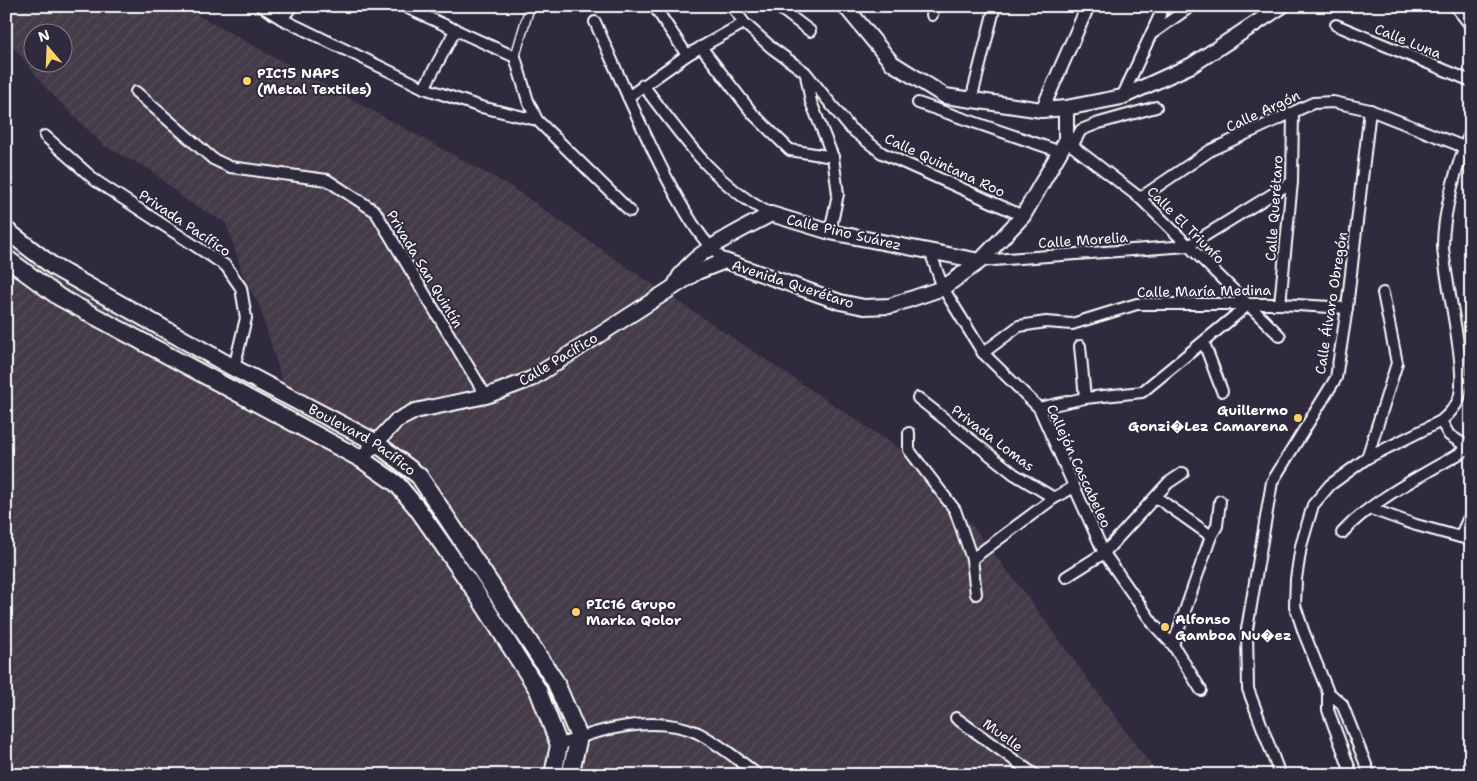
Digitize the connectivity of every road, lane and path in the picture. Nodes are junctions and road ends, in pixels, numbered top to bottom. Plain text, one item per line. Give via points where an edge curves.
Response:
1 (261, 6) edge
2 (292, 6) edge
3 (403, 6) edge
4 (530, 6) edge
5 (654, 6) edge
6 (732, 6) edge
7 (777, 6) edge
8 (845, 6) edge
9 (995, 6) edge
10 (1088, 6) edge
11 (1164, 6) edge
12 (1191, 6) edge
13 (1282, 6) edge
14 (1455, 6) edge
15 (282, 19) junction
16 (596, 22) dead end
17 (744, 23) junction
18 (1471, 25) edge
19 (1336, 26) dead end
20 (456, 29) junction
21 (810, 31) dead end
22 (1152, 33) junction
23 (701, 47) junction
24 (687, 55) junction
25 (515, 58) junction
26 (805, 72) junction
27 (1471, 81) edge
28 (643, 85) junction
29 (424, 88) junction
30 (136, 92) dead end
31 (628, 97) junction
32 (1122, 97) junction
33 (971, 100) junction
34 (918, 103) dead end
35 (1156, 107) dead end
36 (1066, 108) junction
37 (1042, 110) junction
38 (1370, 110) junction
39 (1293, 113) junction
40 (538, 120) junction
41 (1471, 131) edge
42 (45, 136) dead end
43 (1066, 146) junction
44 (1464, 147) junction
45 (833, 157) junction
46 (1292, 182) junction
47 (1140, 198) junction
48 (630, 211) dead end
49 (770, 214) junction
50 (1023, 216) junction
51 (6, 230) edge
52 (830, 232) junction
53 (1188, 246) junction
54 (711, 249) junction
55 (930, 251) junction
56 (6, 258) edge
57 (725, 261) junction
58 (980, 261) junction
59 (674, 286) junction
60 (943, 288) junction
61 (1383, 293) dead end
62 (1280, 304) junction
63 (1248, 305) junction
64 (1347, 308) junction
65 (1280, 336) dead end
66 (1204, 343) junction
67 (1080, 346) dead end
68 (983, 353) junction
69 (234, 368) junction
70 (1222, 391) dead end
71 (486, 396) junction
72 (918, 398) dead end
73 (1085, 398) junction
74 (1039, 408) junction
75 (1441, 420) junction
76 (909, 433) dead end
77 (375, 442) junction
78 (1470, 448) edge
79 (1367, 458) junction
80 (361, 459) junction
81 (1183, 473) dead end
82 (1074, 487) junction
83 (1156, 497) junction
84 (1054, 498) junction
85 (1220, 501) dead end
86 (1371, 509) junction
87 (1471, 513) edge
88 (1342, 533) dead end
89 (1211, 536) junction
90 (1466, 538) edge
91 (1104, 553) junction
92 (972, 559) junction
93 (1066, 577) dead end
94 (976, 594) dead end
95 (1173, 645) junction
96 (1201, 690) dead end
97 (1328, 692) junction
98 (956, 718) dead end
99 (579, 737) junction
100 (559, 745) junction
101 (553, 775) edge
102 (570, 775) edge
103 (758, 775) edge
104 (1035, 775) edge
105 (1280, 775) edge
106 (1352, 775) edge
107 (1370, 775) edge

1 - 15 street
2 - 15 street
3 - 20 street
4 - 25 street
5 - 24 street
6 - 17 street, Calle Quintana Roo
7 - 21 street
8 - 33 main road via 892,63 945,96
9 - 33 street
10 - 37 street
11 - 22 street
12 - 22 street
13 - 32 main road via 1192,65
14 - 18 street
15 - 29 street
16 - 31 street
17 - 23 street
17 - 26 street, Calle Quintana Roo
19 - 27 street, Calle Luna
20 - 25 street
20 - 29 street
22 - 32 street
23 - 24 street
23 - 45 street via 753,114 790,150
24 - 28 street
25 - 40 street via 528,101
26 - 45 street via 811,102
26 - 50 street, Calle Quintana Roo via 850,128 882,153
28 - 31 street
28 - 49 street, Calle Pino Suárez via 704,165 748,202
29 - 40 street via 481,107
30 - 71 street, Privada San Quintín via 213,160 230,167 326,180 374,211
31 - 54 street, Avenida Querétaro via 658,162 692,224
32 - 36 main road
33 - 37 main road
34 - 43 street, Calle El Triunfo
35 - 43 street via 1081,130
36 - 37 main road
36 - 43 main road
38 - 39 street, Calle Argón via 1333,102 1313,103
38 - 44 street, Calle Argón
38 - 64 street, Calle Álvaro Obregón
39 - 46 street, Calle Querétaro
39 - 47 street, Calle Argón via 1211,150
40 - 48 street
41 - 44 street
42 - 69 street, Privada Pacífico via 96,181 226,266 241,288 246,318
43 - 47 street, Calle El Triunfo
43 - 50 main road, Avenida Querétaro
44 - 75 street via 1447,214 1443,246 1458,350 1459,399
45 - 52 street via 838,194
46 - 53 street
46 - 62 street, Calle Querétaro
47 - 53 street, Calle El Triunfo
49 - 52 main road, Calle Pino Suárez
49 - 54 main road, Calle Pacífico
50 - 58 main road, Avenida Querétaro
51 - 69 main road, Boulevard Pacífico via 54,267
52 - 55 main road, Calle Pino Suárez
53 - 58 street, Calle Morelia
53 - 63 street, Calle El Triunfo
54 - 57 street, Avenida Querétaro
54 - 59 main road, Calle Pacífico via 680,274
55 - 58 main road, Calle Pino Suárez
55 - 60 street, Callejón Cascabeleo
56 - 80 main road, Boulevard Pacífico via 60,297
57 - 59 main road, Calle Pacífico
57 - 60 main road, Avenida Querétaro via 840,302 864,307 890,306
58 - 60 main road, Avenida Querétaro
59 - 71 main road, Calle Pacífico via 531,379
60 - 68 street, Callejón Cascabeleo
61 - 79 street via 1397,363
62 - 63 street, Calle María Medina
62 - 64 street, Calle María Medina
63 - 65 street, Calle El Triunfo
63 - 66 street
63 - 68 street, Calle María Medina via 1137,304 1072,324 1046,322 1019,326
64 - 105 street, Calle Álvaro Obregón via 1336,378 1272,482 1246,629 1248,689
66 - 70 street
66 - 73 street via 1142,392
67 - 73 street
68 - 74 street, Callejón Cascabeleo
69 - 77 main road, Boulevard Pacífico
71 - 77 main road, Calle Pacífico via 415,411 396,421
72 - 84 street, Privada Lomas via 1014,474
73 - 74 street
74 - 82 street, Callejón Cascabeleo
75 - 78 street via 1450,435
75 - 79 street
76 - 92 street via 909,450 955,510
77 - 80 main road, Calle Pacífico
77 - 99 main road, Boulevard Pacífico via 419,476 555,680
78 - 86 street
79 - 97 street via 1330,485 1313,506 1296,579 1295,606
80 - 100 main road, Boulevard Pacífico via 397,484 473,588 538,690
81 - 83 street
82 - 84 street
82 - 91 street, Callejón Cascabeleo
83 - 89 street
83 - 91 street
84 - 92 street
85 - 89 street
86 - 88 street via 1354,519
86 - 90 street
87 - 90 street
89 - 95 street
91 - 93 street
91 - 95 street, Callejón Cascabeleo via 1154,625
92 - 94 street
95 - 96 street, Callejón Cascabeleo
97 - 106 street via 1328,710
97 - 107 street via 1342,704
98 - 104 street, Muelle
99 - 100 street
99 - 102 main road
99 - 103 street via 630,726 681,728 706,738
100 - 101 main road

